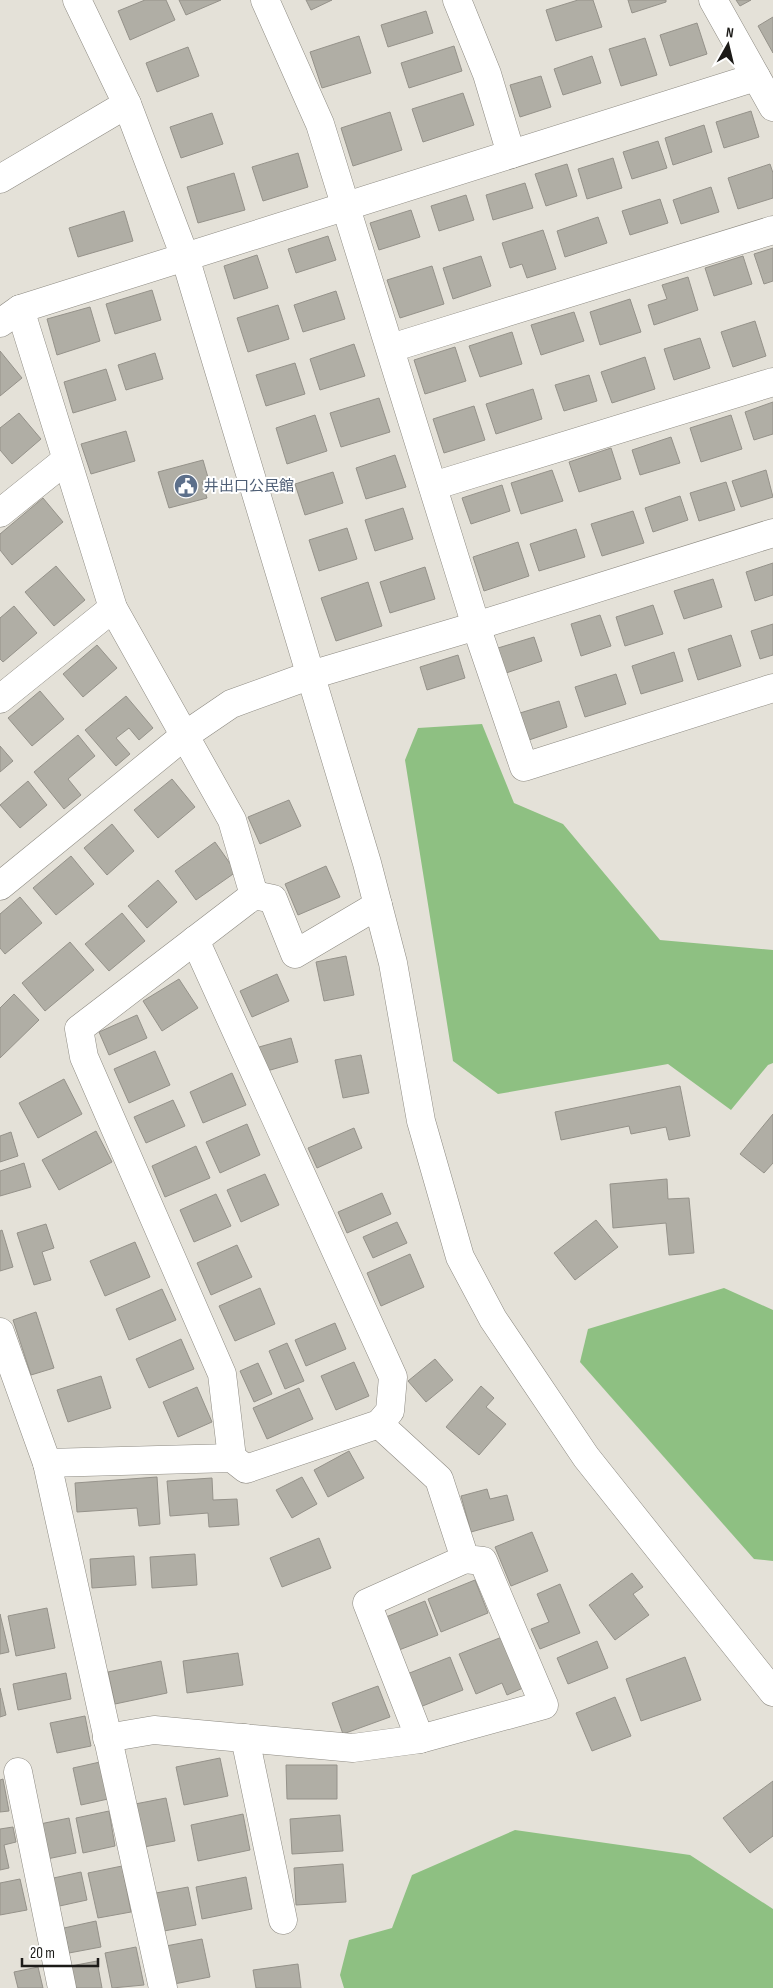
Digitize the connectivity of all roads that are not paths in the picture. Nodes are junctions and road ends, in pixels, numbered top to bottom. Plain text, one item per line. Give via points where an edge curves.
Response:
1 (77, 0) edge
2 (265, 0) edge
3 (458, 0) edge
4 (713, 0) edge
5 (756, 77) junction
6 (127, 104) junction
7 (773, 106) edge
8 (511, 154) junction
9 (0, 179) edge
10 (347, 206) junction
11 (773, 230) edge
12 (184, 257) junction
13 (10, 316) edge
14 (391, 348) junction
15 (773, 382) edge
16 (66, 460) junction
17 (433, 486) junction
18 (0, 514) edge
19 (773, 533) edge
20 (114, 608) junction
21 (476, 626) junction
22 (312, 675) junction
23 (773, 688) edge
24 (0, 699) edge
25 (184, 736) junction
26 (0, 886) edge
27 (254, 894) junction
28 (378, 905) junction
29 (195, 940) junction
30 (0, 1332) edge
31 (9, 1382) edge
32 (379, 1424) junction
33 (232, 1458) junction
34 (47, 1463) junction
35 (465, 1559) junction
36 (773, 1692) edge
37 (107, 1738) junction
38 (245, 1738) junction
39 (420, 1739) junction
40 (18, 1772) dead end
41 (283, 1920) dead end
42 (62, 1988) edge
43 (163, 1988) edge

1 - 6 street
2 - 10 street via 320,124
3 - 8 street via 487,74
4 - 5 street
5 - 7 street
5 - 8 street
6 - 9 street
6 - 12 street
8 - 10 street
10 - 12 street
10 - 14 street
11 - 14 street
12 - 13 street
12 - 22 street
13 - 16 street
14 - 17 street
15 - 17 street
16 - 18 street
16 - 20 street
17 - 21 street
19 - 21 street
20 - 24 street
20 - 25 street
21 - 22 street
21 - 23 street via 524,767
22 - 25 street via 231,704
22 - 28 street
25 - 26 street
25 - 27 street via 232,820
27 - 28 street via 273,899 295,954
27 - 29 street
28 - 36 street via 393,963 421,1121 460,1257 493,1318 586,1457
29 - 32 street via 393,1377 390,1412
29 - 33 street via 79,1028 84,1057 222,1374
30 - 31 street
31 - 34 street
32 - 33 street via 246,1469
32 - 35 street via 439,1479
33 - 34 street
34 - 37 street
35 - 39 street via 367,1603
35 - 39 street via 483,1560 544,1704
37 - 38 street via 154,1730
37 - 43 street
38 - 39 street via 353,1748
38 - 41 street
40 - 42 street

